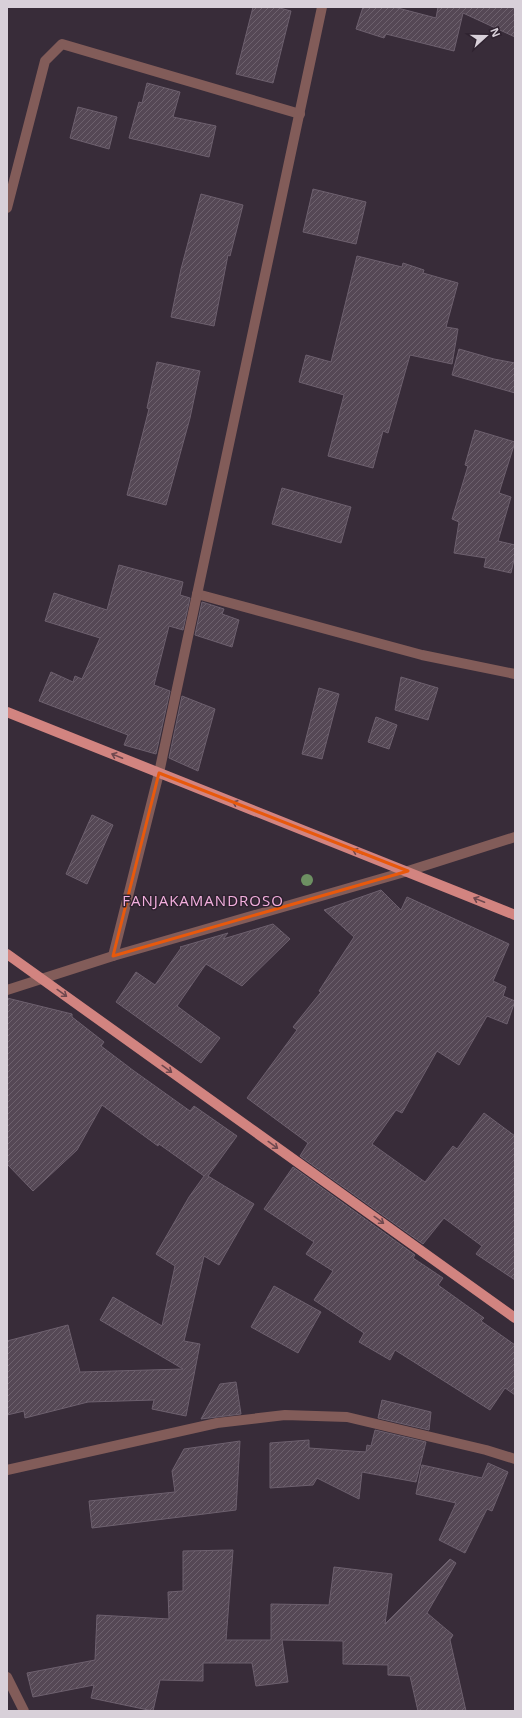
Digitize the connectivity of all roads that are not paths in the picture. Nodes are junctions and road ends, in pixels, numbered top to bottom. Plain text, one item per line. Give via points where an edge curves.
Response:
1 (322, 7) edge
2 (300, 114) junction
3 (7, 208) edge
4 (197, 594) junction
5 (515, 674) edge
6 (7, 712) edge
7 (159, 773) junction
8 (515, 836) edge
9 (408, 872) junction
10 (515, 915) edge
11 (7, 954) edge
12 (113, 956) junction
13 (42, 979) junction
14 (7, 990) edge
15 (515, 1318) edge
16 (515, 1459) edge
17 (7, 1470) edge
18 (7, 1677) edge
19 (24, 1711) edge

1 - 2 street
2 - 3 street via 62,44 45,61
2 - 4 street
4 - 5 street via 422,655
4 - 7 street
7 -> 6 main road
9 -> 7 main road
7 - 12 street
8 - 9 street
10 -> 9 main road
9 - 12 street
11 - 13 main road
12 - 13 street
13 - 14 street
13 -> 15 main road
16 - 17 street via 346,1417 285,1415 217,1423
18 - 19 street

